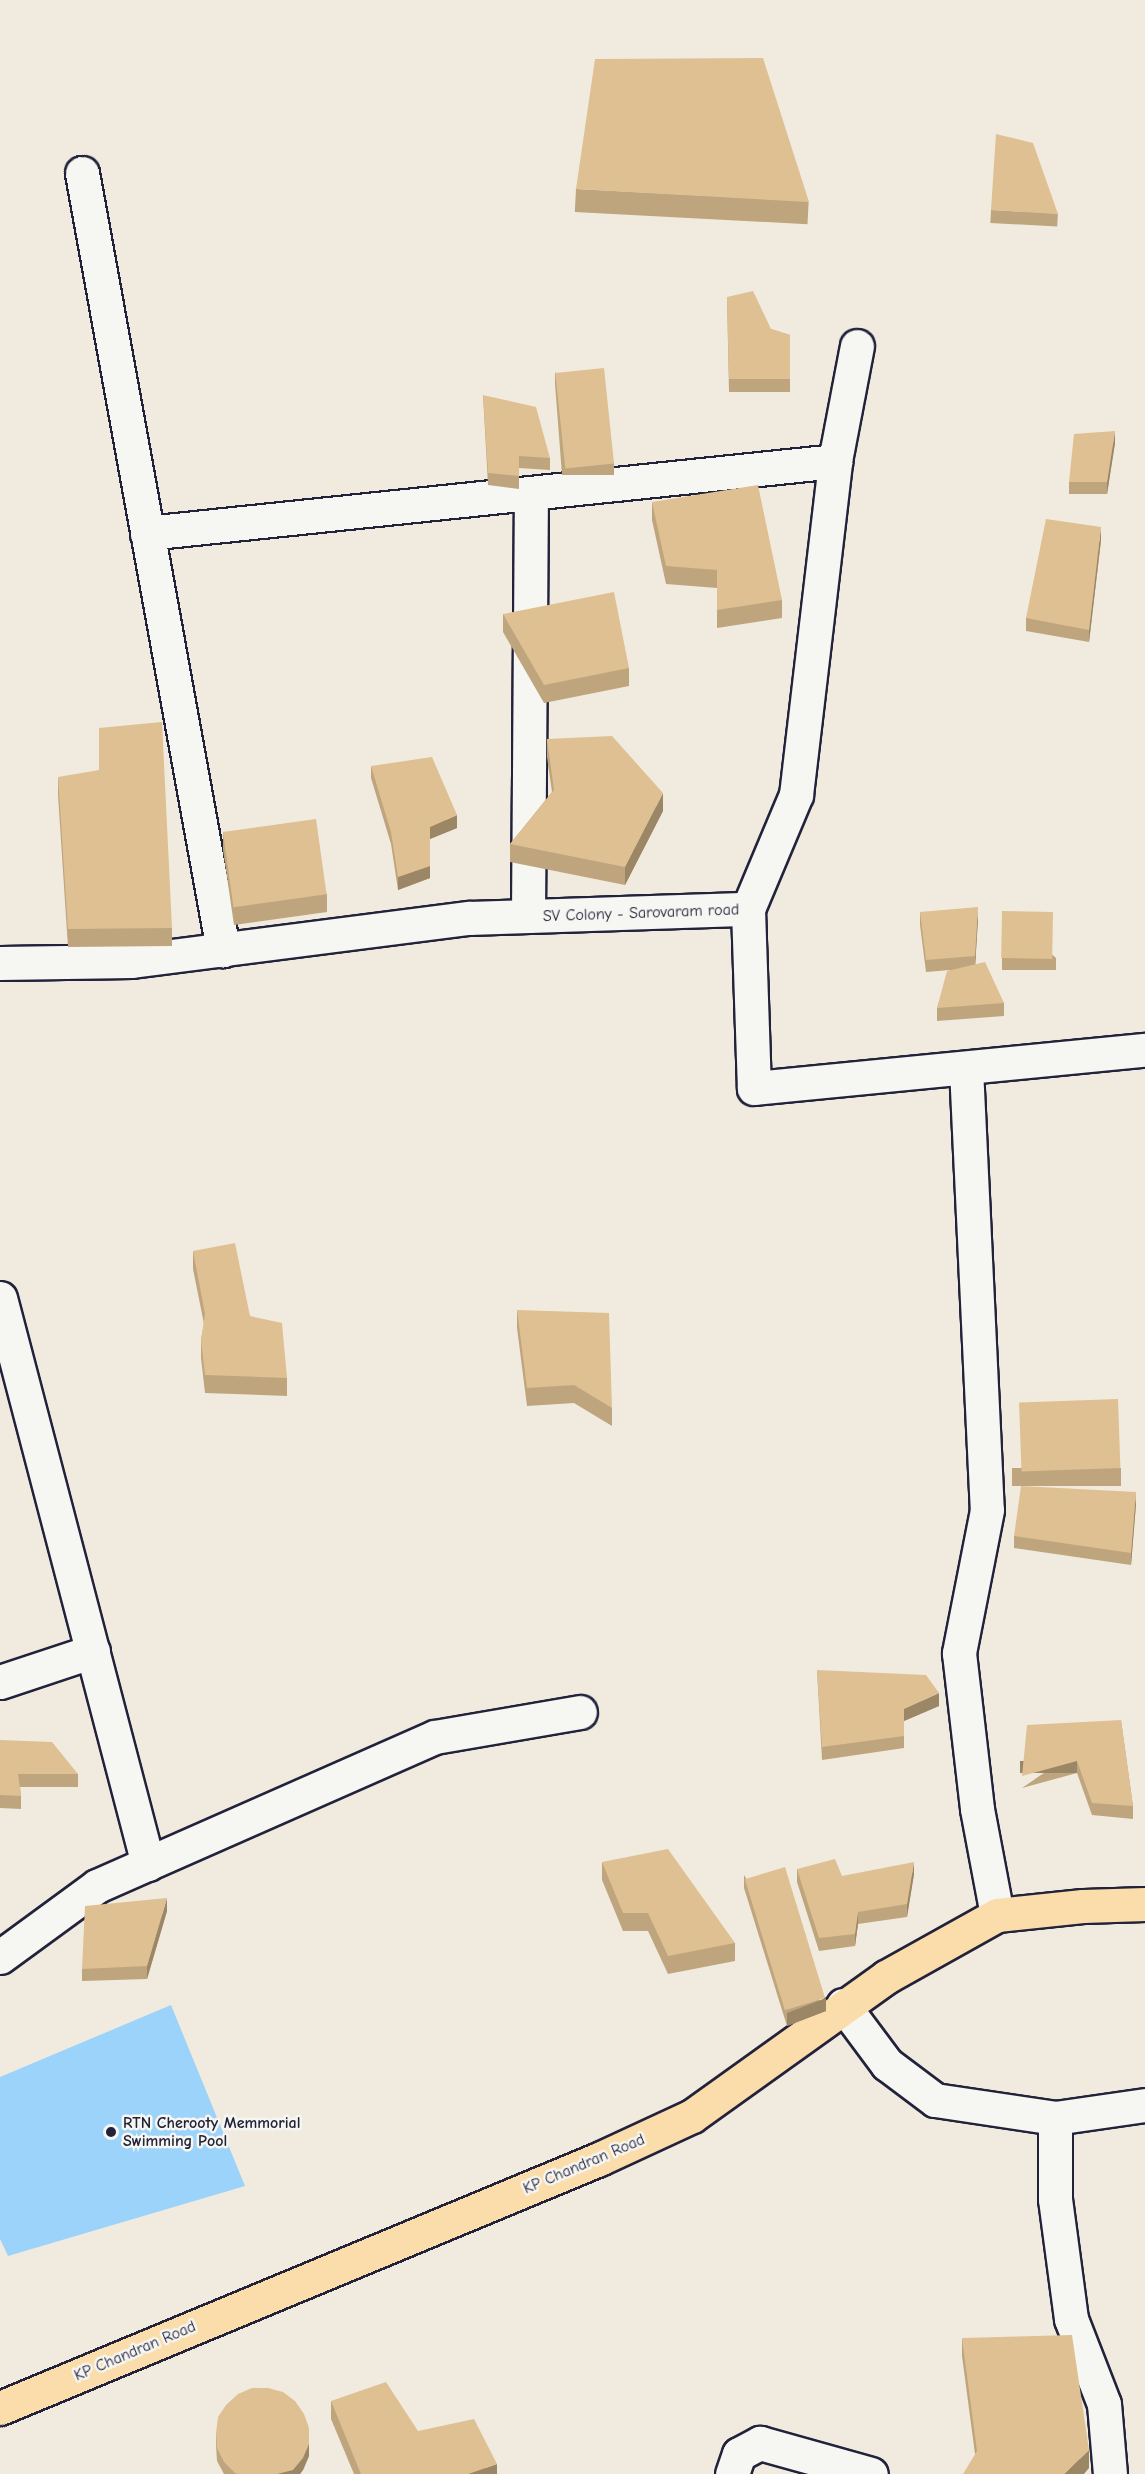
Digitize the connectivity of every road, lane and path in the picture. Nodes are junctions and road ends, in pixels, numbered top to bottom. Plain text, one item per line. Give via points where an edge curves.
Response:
1 (82, 173) dead end
2 (857, 346) dead end
3 (834, 461) junction
4 (531, 493) junction
5 (147, 533) junction
6 (748, 909) junction
7 (528, 916) junction
8 (222, 950) junction
9 (0, 963) edge
10 (1145, 1050) edge
11 (966, 1068) junction
12 (0, 1298) edge
13 (93, 1651) junction
14 (0, 1682) edge
15 (580, 1712) dead end
16 (148, 1864) junction
17 (1145, 1904) edge
18 (998, 1915) junction
19 (0, 1957) edge
20 (843, 2005) junction
21 (1145, 2104) edge
22 (1054, 2118) junction
23 (0, 2408) edge
24 (732, 2474) edge
25 (871, 2474) edge
26 (1110, 2474) edge

1 - 5 street
2 - 3 street
3 - 4 street
3 - 6 street via 796,795
4 - 5 street
4 - 7 street
5 - 8 street
6 - 7 street, SV Colony - Sarovaram road
6 - 11 street, SV Colony - Sarovaram road via 754,1088
7 - 8 street, SV Colony - Sarovaram road via 470,918
8 - 9 street, SV Colony - Sarovaram road via 132,961
10 - 11 street, SV Colony - Sarovaram road
11 - 18 street via 987,1510 959,1653 976,1809
12 - 13 street
13 - 14 street
13 - 16 street
15 - 16 street via 435,1737
16 - 19 street via 97,1886
17 - 18 main road, KP Chandran Road
18 - 20 main road, KP Chandran Road
20 - 22 street via 887,2064 935,2100
20 - 23 main road, KP Chandran Road via 692,2116 599,2159
21 - 22 street
22 - 26 street via 1055,2199 1071,2319 1104,2403
24 - 25 street via 739,2454 760,2443

